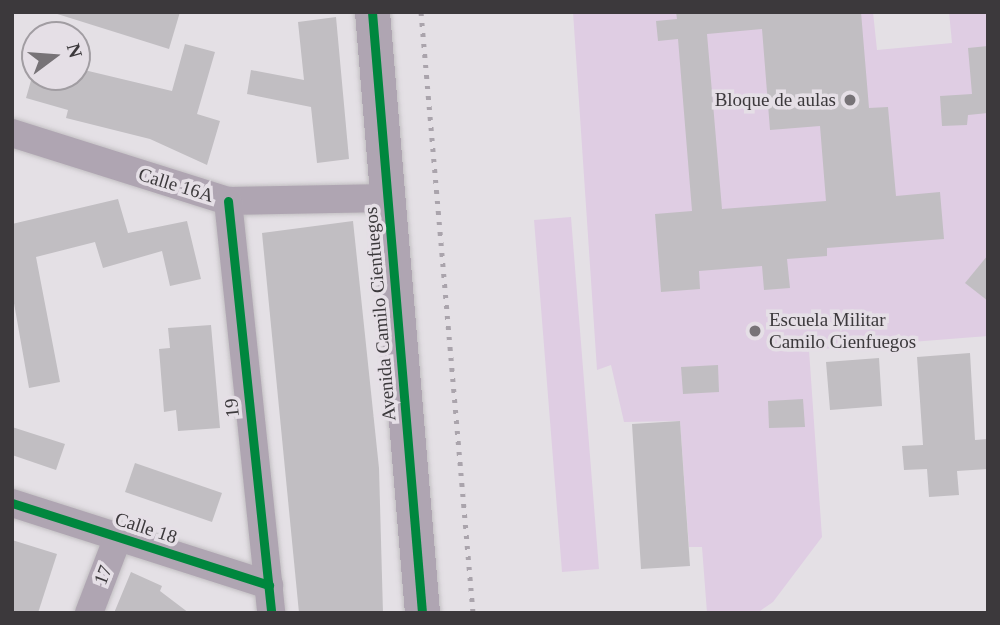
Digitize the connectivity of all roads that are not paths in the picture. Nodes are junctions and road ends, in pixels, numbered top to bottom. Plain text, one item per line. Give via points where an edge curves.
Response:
1 (372, 12) edge
2 (12, 134) edge
3 (387, 198) junction
4 (228, 201) junction
5 (12, 503) edge
6 (118, 537) junction
7 (270, 599) edge
8 (89, 613) edge
9 (422, 613) edge

1 - 3 street, Avenida Camilo Cienfuegos
2 - 4 street, Calle 16A
3 - 4 street, Calle 16A
3 - 9 street, Avenida Camilo Cienfuegos
4 - 7 street, 19
5 - 6 street, Calle 18
6 - 7 street, Calle 18
6 - 8 street, 17

